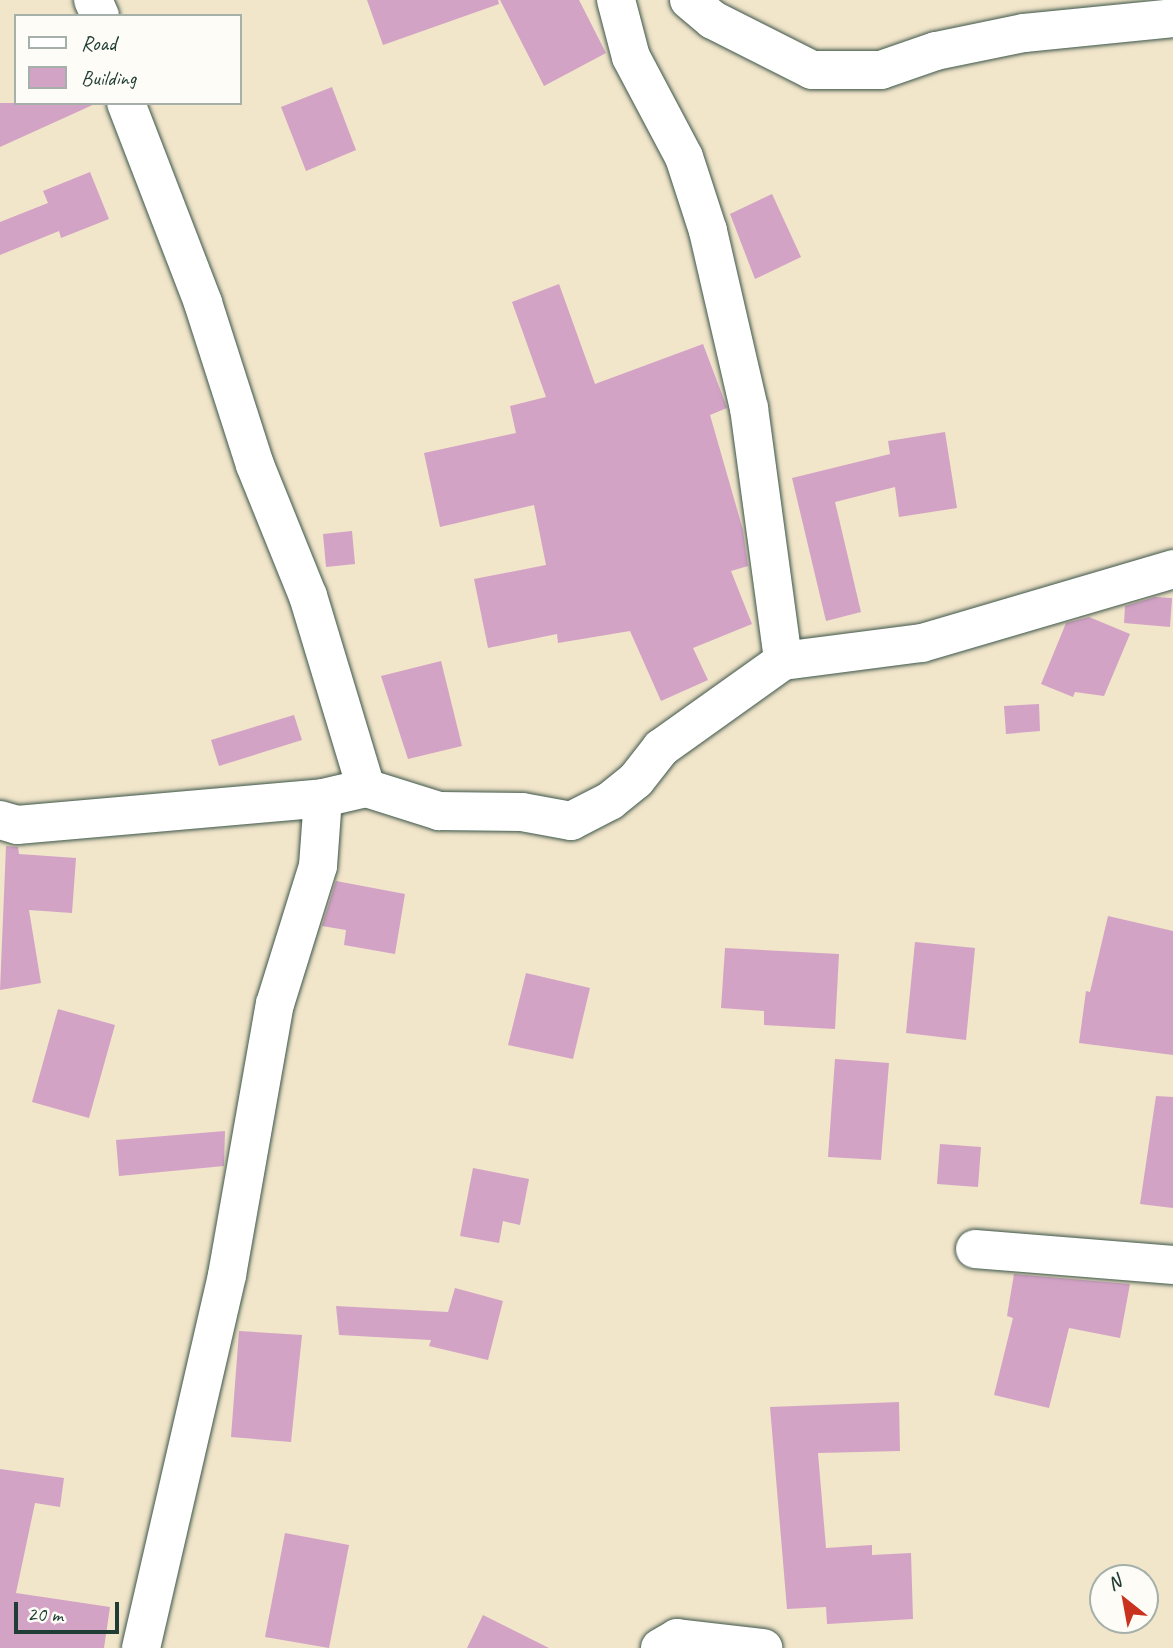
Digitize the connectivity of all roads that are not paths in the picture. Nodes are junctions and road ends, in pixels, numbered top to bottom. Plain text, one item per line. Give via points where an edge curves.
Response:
1 (617, 0) edge
2 (689, 0) edge
3 (1173, 18) edge
4 (127, 105) edge
5 (1173, 569) edge
6 (783, 661) junction
7 (366, 788) junction
8 (323, 798) junction
9 (0, 820) edge
10 (975, 1249) dead end
11 (1173, 1265) edge
12 (141, 1648) edge
13 (660, 1648) edge
14 (763, 1648) edge

1 - 6 street via 631,57 684,158 708,231 748,408
2 - 3 street via 713,20 812,70 881,70 936,51 1024,33
4 - 7 street via 202,303 255,465 308,596
5 - 6 street via 922,643
6 - 7 street via 661,748 636,780 610,801 571,821 522,812 439,811
7 - 8 street
8 - 9 street via 17,825
8 - 12 street via 318,866 275,1004 227,1275
10 - 11 street
13 - 14 street via 677,1638

